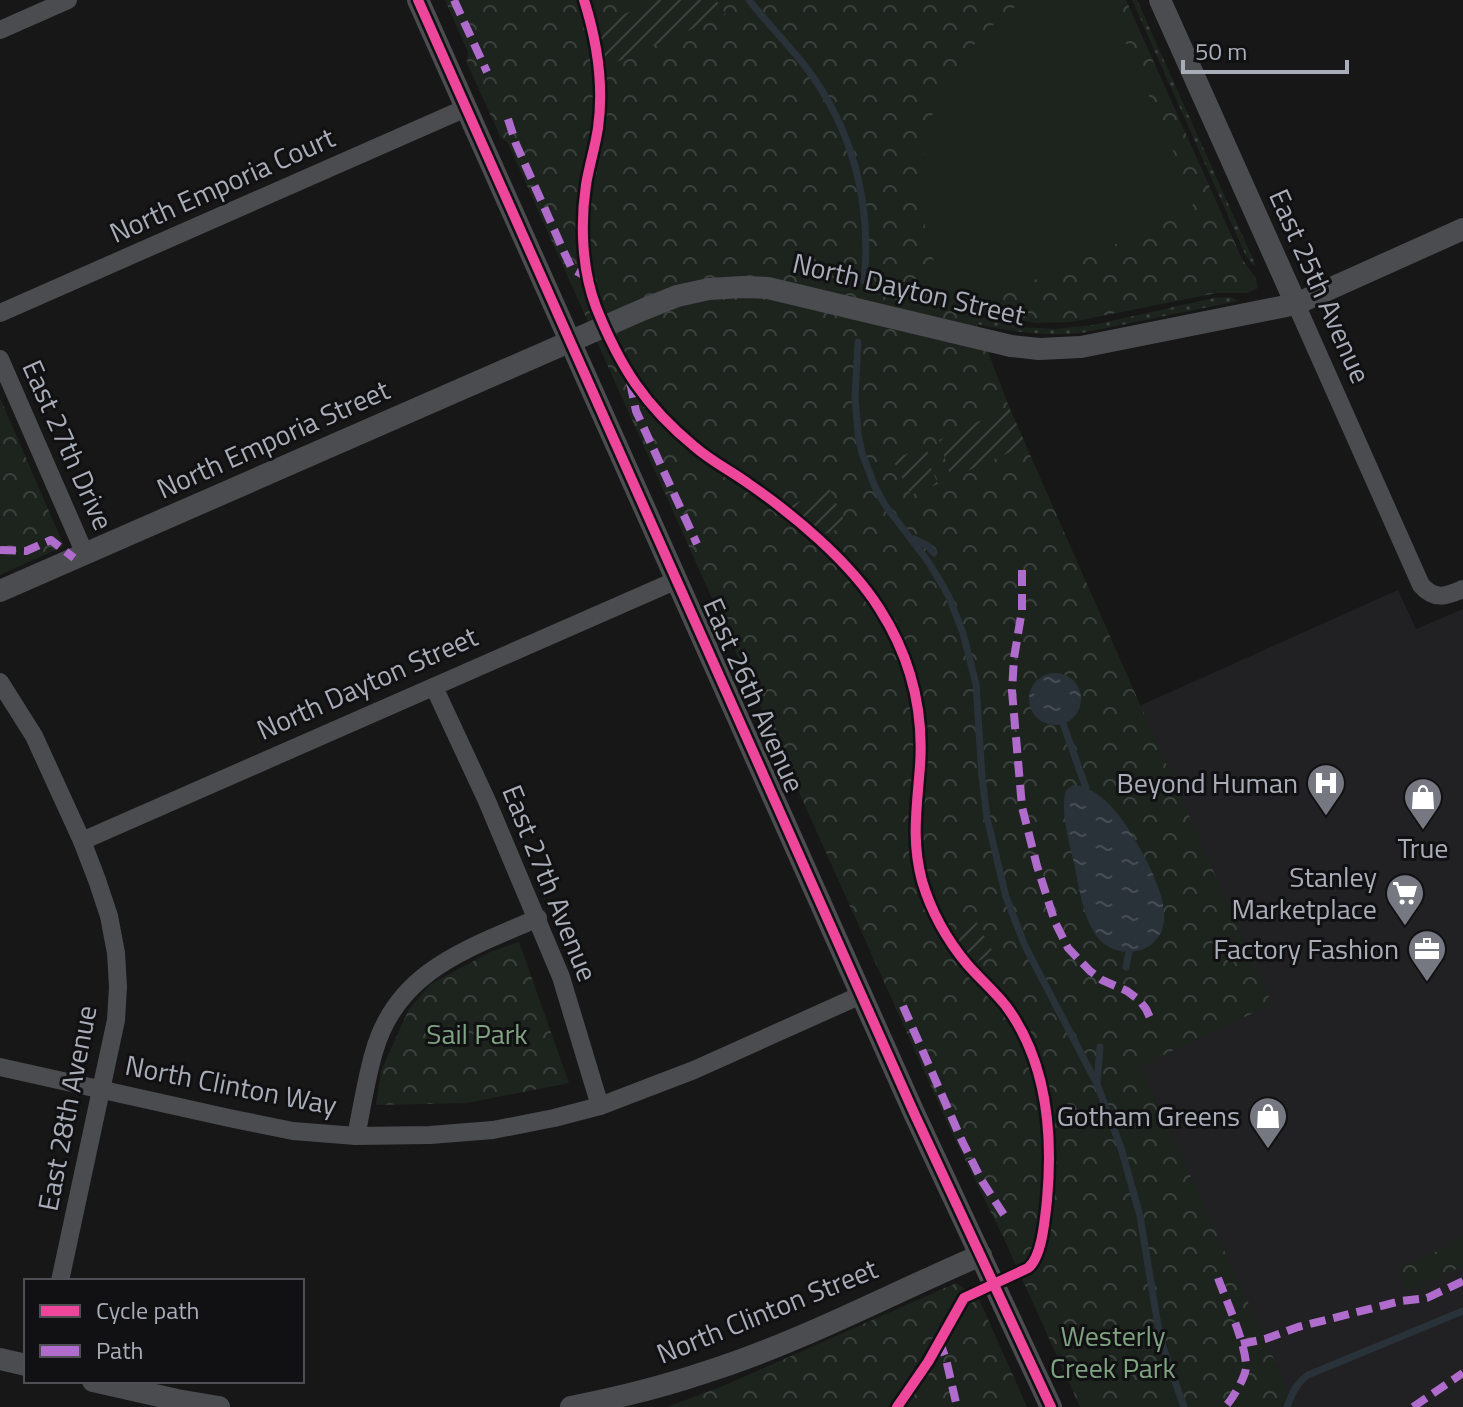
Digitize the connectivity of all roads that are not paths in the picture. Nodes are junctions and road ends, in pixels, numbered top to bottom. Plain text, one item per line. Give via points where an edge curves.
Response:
1 (68, 0) edge
2 (418, 0) edge
3 (1162, 0) edge
4 (0, 30) edge
5 (466, 108) junction
6 (1463, 229) edge
7 (1296, 304) junction
8 (0, 313) edge
9 (570, 342) junction
10 (0, 359) edge
11 (85, 554) junction
12 (677, 580) junction
13 (1463, 589) edge
14 (0, 591) edge
15 (0, 682) edge
16 (434, 687) junction
17 (82, 841) junction
18 (538, 918) junction
19 (861, 995) junction
20 (0, 1067) edge
21 (102, 1090) junction
22 (600, 1106) junction
23 (356, 1136) junction
24 (981, 1255) junction
25 (60, 1279) edge
26 (0, 1359) edge
27 (24, 1365) edge
28 (102, 1383) edge
29 (219, 1407) edge
30 (571, 1407) edge
31 (1051, 1407) edge

1 - 4 street
2 - 5 street, East 26th Avenue
3 - 7 street, East 25th Avenue
5 - 8 street, North Emporia Court
5 - 9 street, East 26th Avenue
6 - 7 street, North Dayton Street
7 - 9 street, North Dayton Street via 1095,345 1039,349 992,343 779,290 718,288 667,300
7 - 13 street, East 25th Avenue via 1416,576 1430,594 1441,597
9 - 11 street, North Emporia Street
9 - 12 street, East 26th Avenue
10 - 11 street, East 27th Drive
11 - 14 street, North Emporia Street
12 - 16 street, North Dayton Street
12 - 19 street, East 26th Avenue
15 - 17 street, East 28th Avenue via 34,736
16 - 17 street, North Dayton Street
16 - 18 street, East 27th Avenue
17 - 21 street, East 28th Avenue via 109,916 116,953 116,1020
18 - 22 street, East 27th Avenue
18 - 23 street via 450,957 404,996 374,1050
19 - 22 street, North Clinton Way
19 - 24 street, East 26th Avenue
20 - 21 street, North Clinton Way
21 - 23 street, North Clinton Way via 293,1131
21 - 25 street, East 28th Avenue
22 - 23 street, North Clinton Way via 493,1130
24 - 30 street, North Clinton Street via 709,1372
24 - 31 street, East 26th Avenue
26 - 27 street
28 - 29 street

